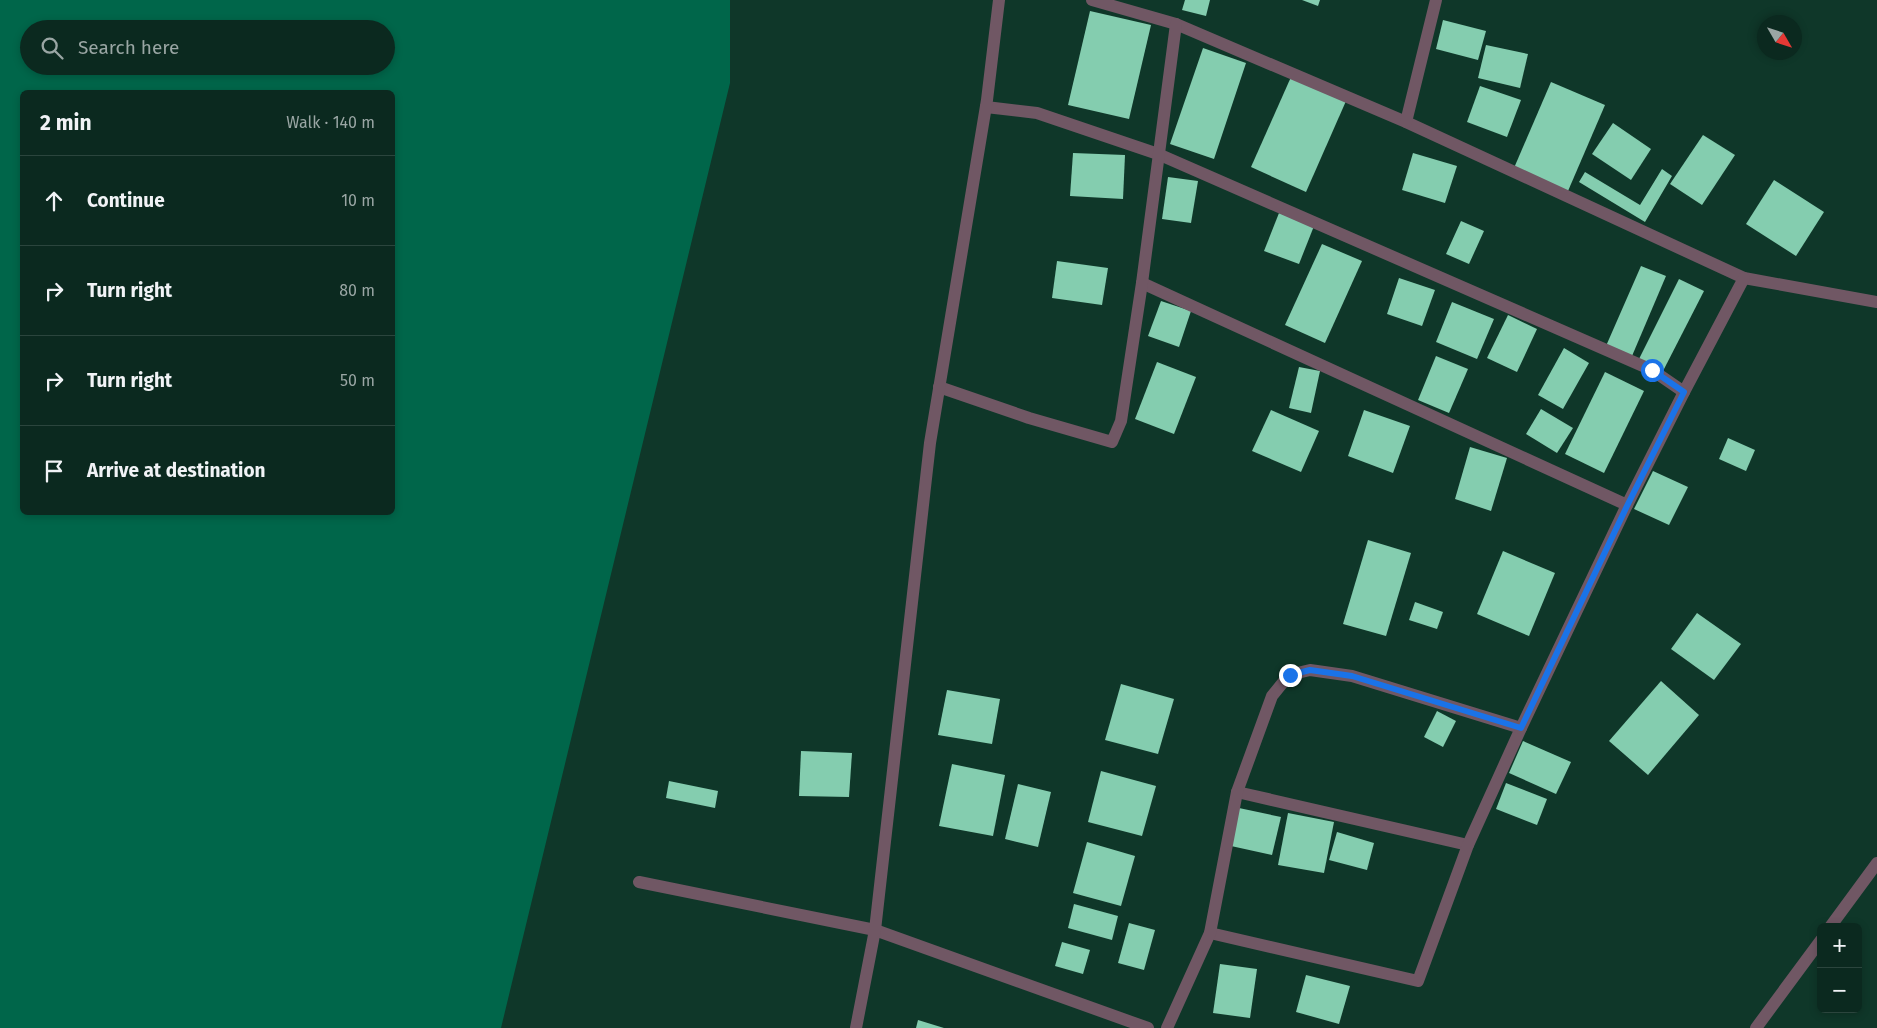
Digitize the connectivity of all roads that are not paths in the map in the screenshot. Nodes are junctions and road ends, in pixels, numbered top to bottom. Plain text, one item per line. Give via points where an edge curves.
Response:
1 (999, 0) edge
2 (1092, 0) edge
3 (1436, 0) edge
4 (1176, 24) junction
5 (986, 107) junction
6 (1406, 122) junction
7 (1158, 154) junction
8 (1744, 278) junction
9 (1142, 283) junction
10 (1877, 302) edge
11 (939, 387) junction
12 (1684, 392) junction
13 (1627, 506) junction
14 (1521, 728) junction
15 (1237, 792) junction
16 (1468, 845) junction
17 (1877, 863) edge
18 (639, 882) dead end
19 (1833, 923) edge
20 (875, 930) junction
21 (1210, 933) junction
22 (1817, 945) edge
23 (856, 1028) edge
24 (1148, 1028) edge
25 (1166, 1028) edge
26 (1756, 1028) edge

1 - 5 street
2 - 4 street
3 - 6 street
4 - 6 street
4 - 7 street
5 - 7 street via 1037,113
5 - 11 street
6 - 8 street
7 - 9 street
7 - 12 street via 1652,370
8 - 10 street
8 - 12 street
9 - 11 street via 1121,421 1112,442
9 - 13 street
11 - 20 street
12 - 13 street
13 - 14 street
14 - 15 street via 1352,676 1310,670 1290,675 1272,696
14 - 16 street
15 - 16 street
15 - 21 street
16 - 21 street via 1418,981
17 - 19 street
18 - 20 street
20 - 23 street
20 - 24 street
21 - 25 street
22 - 26 street

